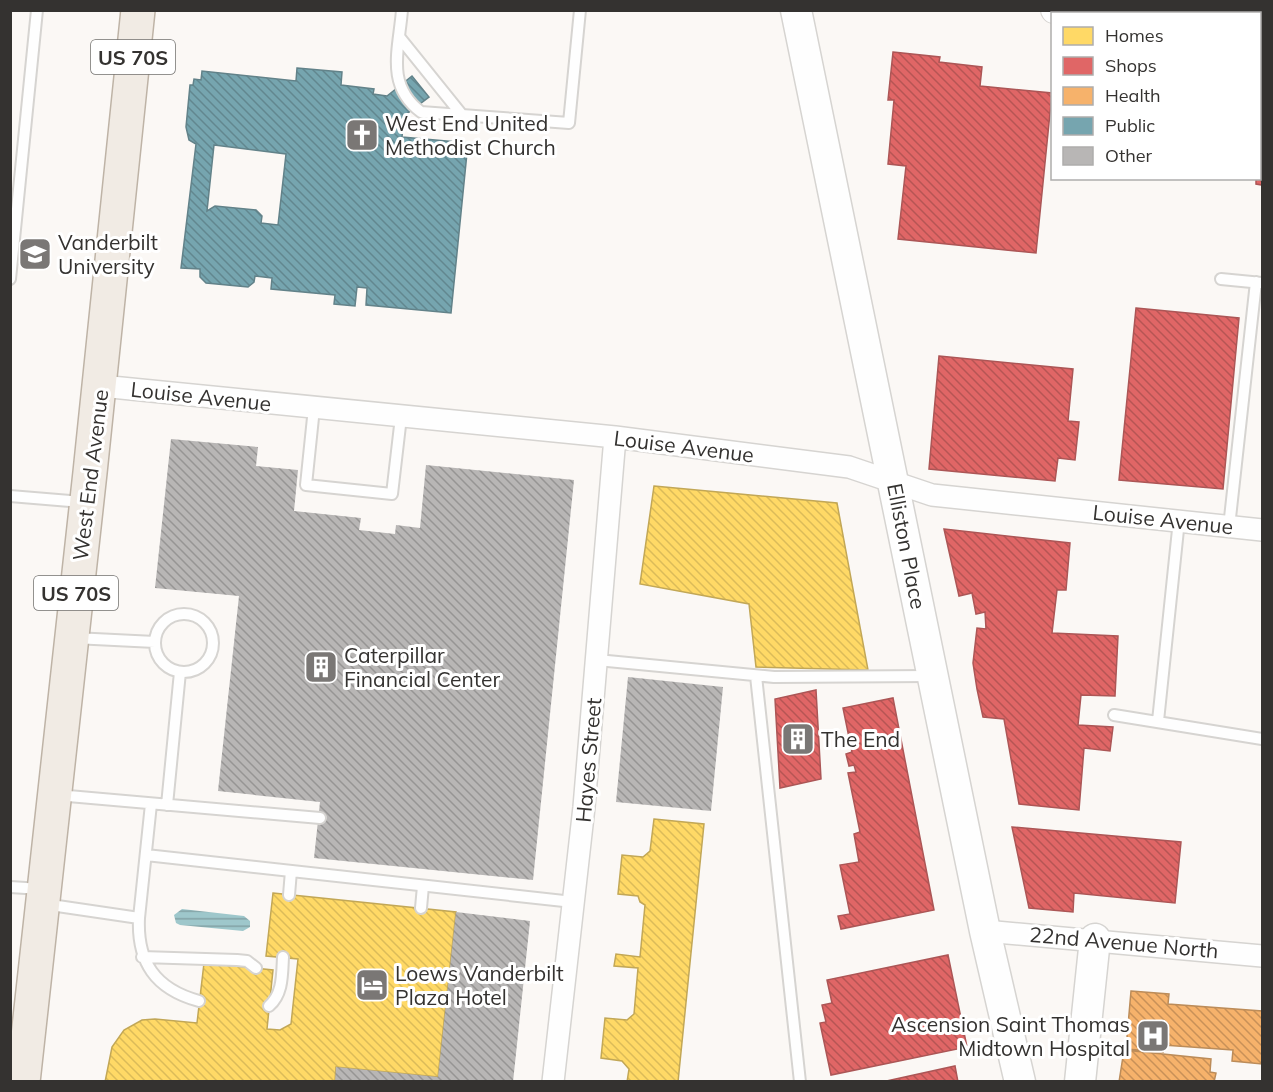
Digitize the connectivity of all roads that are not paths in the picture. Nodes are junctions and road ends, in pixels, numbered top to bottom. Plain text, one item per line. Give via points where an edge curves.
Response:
1 (37, 10) edge
2 (138, 10) edge
3 (402, 10) edge
4 (580, 10) edge
5 (796, 10) edge
6 (1054, 10) edge
7 (1069, 12) edge
8 (400, 38) junction
9 (462, 115) junction
10 (10, 279) edge
11 (1221, 279) dead end
12 (1259, 283) edge
13 (101, 386) junction
14 (314, 408) junction
15 (401, 417) junction
16 (615, 437) junction
17 (895, 482) junction
18 (10, 496) edge
19 (85, 502) junction
20 (1179, 520) junction
21 (1229, 527) junction
22 (1263, 530) edge
23 (71, 637) junction
24 (155, 642) junction
25 (597, 660) junction
26 (180, 672) junction
27 (756, 676) junction
28 (934, 676) junction
29 (1114, 715) dead end
30 (1158, 721) junction
31 (1263, 739) edge
32 (54, 795) junction
33 (151, 804) junction
34 (167, 805) junction
35 (320, 818) dead end
36 (146, 855) junction
37 (291, 871) junction
38 (423, 886) junction
39 (10, 887) edge
40 (289, 895) dead end
41 (43, 897) junction
42 (573, 902) junction
43 (421, 908) dead end
44 (139, 918) junction
45 (985, 931) junction
46 (1095, 939) junction
47 (1263, 956) edge
48 (142, 957) junction
49 (284, 957) dead end
50 (256, 968) dead end
51 (199, 1001) dead end
52 (269, 1006) dead end
53 (23, 1082) edge
54 (553, 1082) edge
55 (800, 1082) edge
56 (1020, 1082) edge
57 (1080, 1082) edge

1 - 10 lane
2 - 13 main road, West End Avenue / US 70S
3 - 8 lane
4 - 9 lane via 568,123
5 - 17 main road, Elliston Place
6 - 7 street
8 - 9 lane
8 - 9 lane via 396,79 404,95 421,112
11 - 12 lane
12 - 21 lane
13 - 14 street, Louise Avenue
13 - 19 main road, West End Avenue / US 70S
14 - 15 street, Louise Avenue
14 - 15 lane via 306,485 392,494
15 - 16 street, Louise Avenue
16 - 17 street, Louise Avenue via 849,467
16 - 25 street, Hayes Street
17 - 20 street, Louise Avenue via 932,495
17 - 28 main road, Elliston Place
18 - 19 lane
19 - 23 main road, West End Avenue / US 70S
20 - 21 street, Louise Avenue
20 - 30 lane
21 - 22 street, Louise Avenue
23 - 24 lane
23 - 32 main road, West End Avenue / US 70S
24 - 26 lane via 160,660 167,668
24 - 26 lane via 159,629 173,616 188,614 204,622 212,635 211,654 199,668
25 - 27 lane
25 - 42 street, Hayes Street
26 - 34 lane
27 - 28 lane
27 - 55 lane
28 - 45 main road, Elliston Place
29 - 30 lane
30 - 31 lane
32 - 33 lane
32 - 41 main road, West End Avenue / US 70S
33 - 34 lane
33 - 36 lane
34 - 35 lane
36 - 37 lane
36 - 44 lane
37 - 38 lane
37 - 40 lane
38 - 42 lane
38 - 43 lane
39 - 41 lane
41 - 44 lane
41 - 53 main road, West End Avenue / US 70S
42 - 54 street, Hayes Street
44 - 48 lane
45 - 46 street, 22nd Avenue North
45 - 56 main road, Elliston Place
46 - 47 street, 22nd Avenue North
46 - 57 main road
48 - 50 lane via 237,960
48 - 51 lane via 168,987
49 - 52 lane via 281,987

